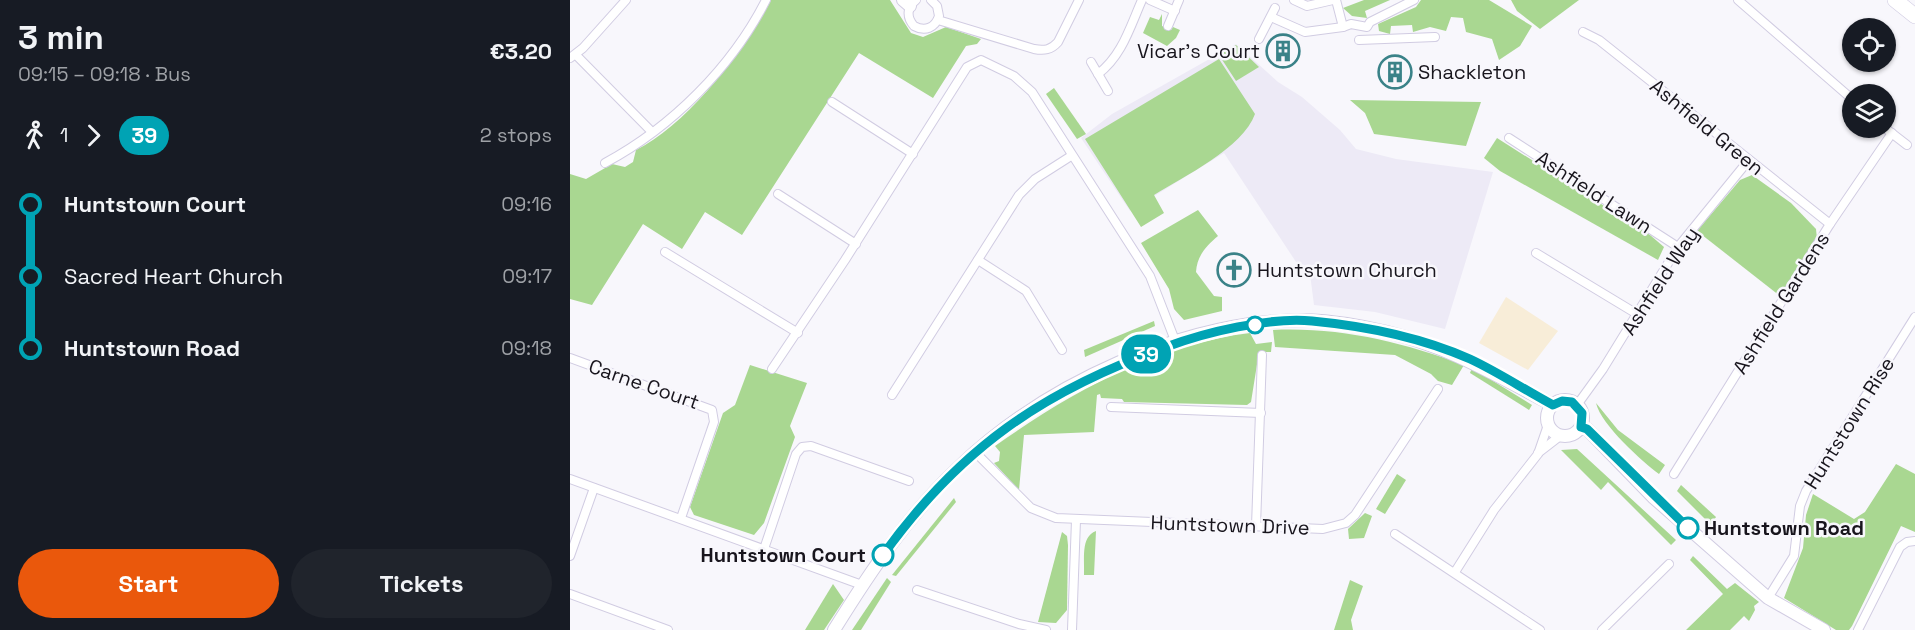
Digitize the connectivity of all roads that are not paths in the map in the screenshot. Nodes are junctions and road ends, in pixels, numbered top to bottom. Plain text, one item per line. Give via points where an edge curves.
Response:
1 (626, 0) edge
2 (766, 0) edge
3 (933, 0) edge
4 (1079, 0) edge
5 (1142, 0) edge
6 (1150, 0) edge
7 (1179, 0) edge
8 (1294, 0) edge
9 (1335, 0) edge
10 (1414, 0) edge
11 (1738, 0) edge
12 (1895, 0) edge
13 (910, 2) edge
14 (1175, 11) junction
15 (1915, 16) edge
16 (938, 20) junction
17 (1168, 26) dead end
18 (1343, 27) junction
19 (1367, 27) junction
20 (1583, 32) dead end
21 (1434, 37) dead end
22 (1259, 39) dead end
23 (1375, 39) junction
24 (1359, 40) dead end
25 (573, 56) edge
26 (1091, 62) dead end
27 (1098, 74) junction
28 (1842, 90) edge
29 (1108, 91) dead end
30 (832, 102) dead end
31 (652, 132) junction
32 (1896, 136) edge
33 (1509, 138) dead end
34 (1883, 138) edge
35 (1907, 145) dead end
36 (913, 154) junction
37 (1071, 156) junction
38 (1748, 161) junction
39 (605, 163) dead end
40 (778, 194) dead end
41 (1830, 224) junction
42 (856, 244) junction
43 (1678, 247) junction
44 (665, 252) dead end
45 (1536, 253) dead end
46 (978, 260) junction
47 (1637, 314) junction
48 (1915, 317) edge
49 (798, 333) junction
50 (1176, 343) junction
51 (1062, 350) dead end
52 (1262, 354) dead end
53 (570, 358) edge
54 (772, 369) dead end
55 (1438, 389) dead end
56 (892, 395) dead end
57 (1553, 405) junction
58 (1576, 405) junction
59 (1111, 407) dead end
60 (1261, 413) junction
61 (1548, 424) junction
62 (1581, 427) junction
63 (1560, 436) junction
64 (975, 452) junction
65 (1538, 454) junction
66 (1674, 474) dead end
67 (570, 479) edge
68 (909, 481) dead end
69 (594, 488) junction
70 (681, 518) junction
71 (1076, 520) junction
72 (1256, 526) junction
73 (1395, 534) dead end
74 (1915, 541) edge
75 (765, 549) junction
76 (570, 556) edge
77 (1669, 564) dead end
78 (1455, 572) junction
79 (862, 585) junction
80 (917, 590) dead end
81 (570, 594) edge
82 (1768, 598) junction
83 (668, 630) edge
84 (834, 630) edge
85 (1046, 630) edge
86 (1072, 630) edge
87 (1540, 630) edge
88 (1602, 630) edge
89 (1824, 630) edge
90 (1858, 630) edge

1 - 25 street
2 - 31 street via 753,26 727,61 682,108
3 - 16 street via 939,11
4 - 16 street via 1058,42 1045,50
5 - 27 street via 1119,53
6 - 14 street
7 - 14 street
8 - 9 street via 1307,6
9 - 18 street
10 - 19 street
11 - 28 street
12 - 15 highway
13 - 16 street via 909,18 917,27 930,27
14 - 17 street
18 - 19 street
18 - 22 street via 1305,32 1273,12
19 - 23 street
20 - 38 street, Ashfield Green via 1599,40
21 - 23 street
23 - 24 street
25 - 31 street
26 - 27 street
27 - 29 street
30 - 36 street
31 - 39 street
32 - 35 street
33 - 43 street, Ashfield Lawn
34 - 41 street, Ashfield Gardens
36 - 37 street via 967,67 981,60 1014,76 1032,92
36 - 42 street
37 - 46 street via 1029,184
37 - 50 street via 1150,276
38 - 41 street, Ashfield Green
38 - 43 street, Ashfield Way
40 - 42 street
41 - 66 street, Ashfield Gardens
42 - 49 street
43 - 47 street, Ashfield Way
44 - 49 street
45 - 47 street
46 - 51 street via 1026,291
46 - 56 street
47 - 58 street, Ashfield Way via 1598,378
48 - 82 street, Huntstown Rise via 1806,490 1800,506 1794,556
49 - 54 street
50 - 57 street via 1227,329 1287,321 1359,327 1416,340 1470,360
50 - 64 street via 1063,390 1012,422
52 - 60 street
53 - 70 street, Carne Court via 712,410 714,422
55 - 72 street, Huntstown Drive via 1364,504 1346,523 1323,529
57 - 58 street via 1567,401
57 - 61 street
58 - 62 street via 1582,413
59 - 60 street
60 - 72 street
61 - 63 street
61 - 65 street
62 - 63 street via 1572,435
62 - 82 street via 1654,498
63 - 65 street
64 - 71 street, Huntstown Drive via 1031,508 1056,518
64 - 79 street via 922,504
65 - 78 street via 1494,510
67 - 69 street
68 - 75 street via 811,446 802,447 795,454
69 - 70 street
69 - 76 street
70 - 75 street
71 - 72 street, Huntstown Drive
71 - 86 street
73 - 78 street
74 - 90 street via 1900,546
75 - 79 street
77 - 88 street
78 - 87 street
79 - 84 street
80 - 85 street
81 - 83 street
82 - 89 street

